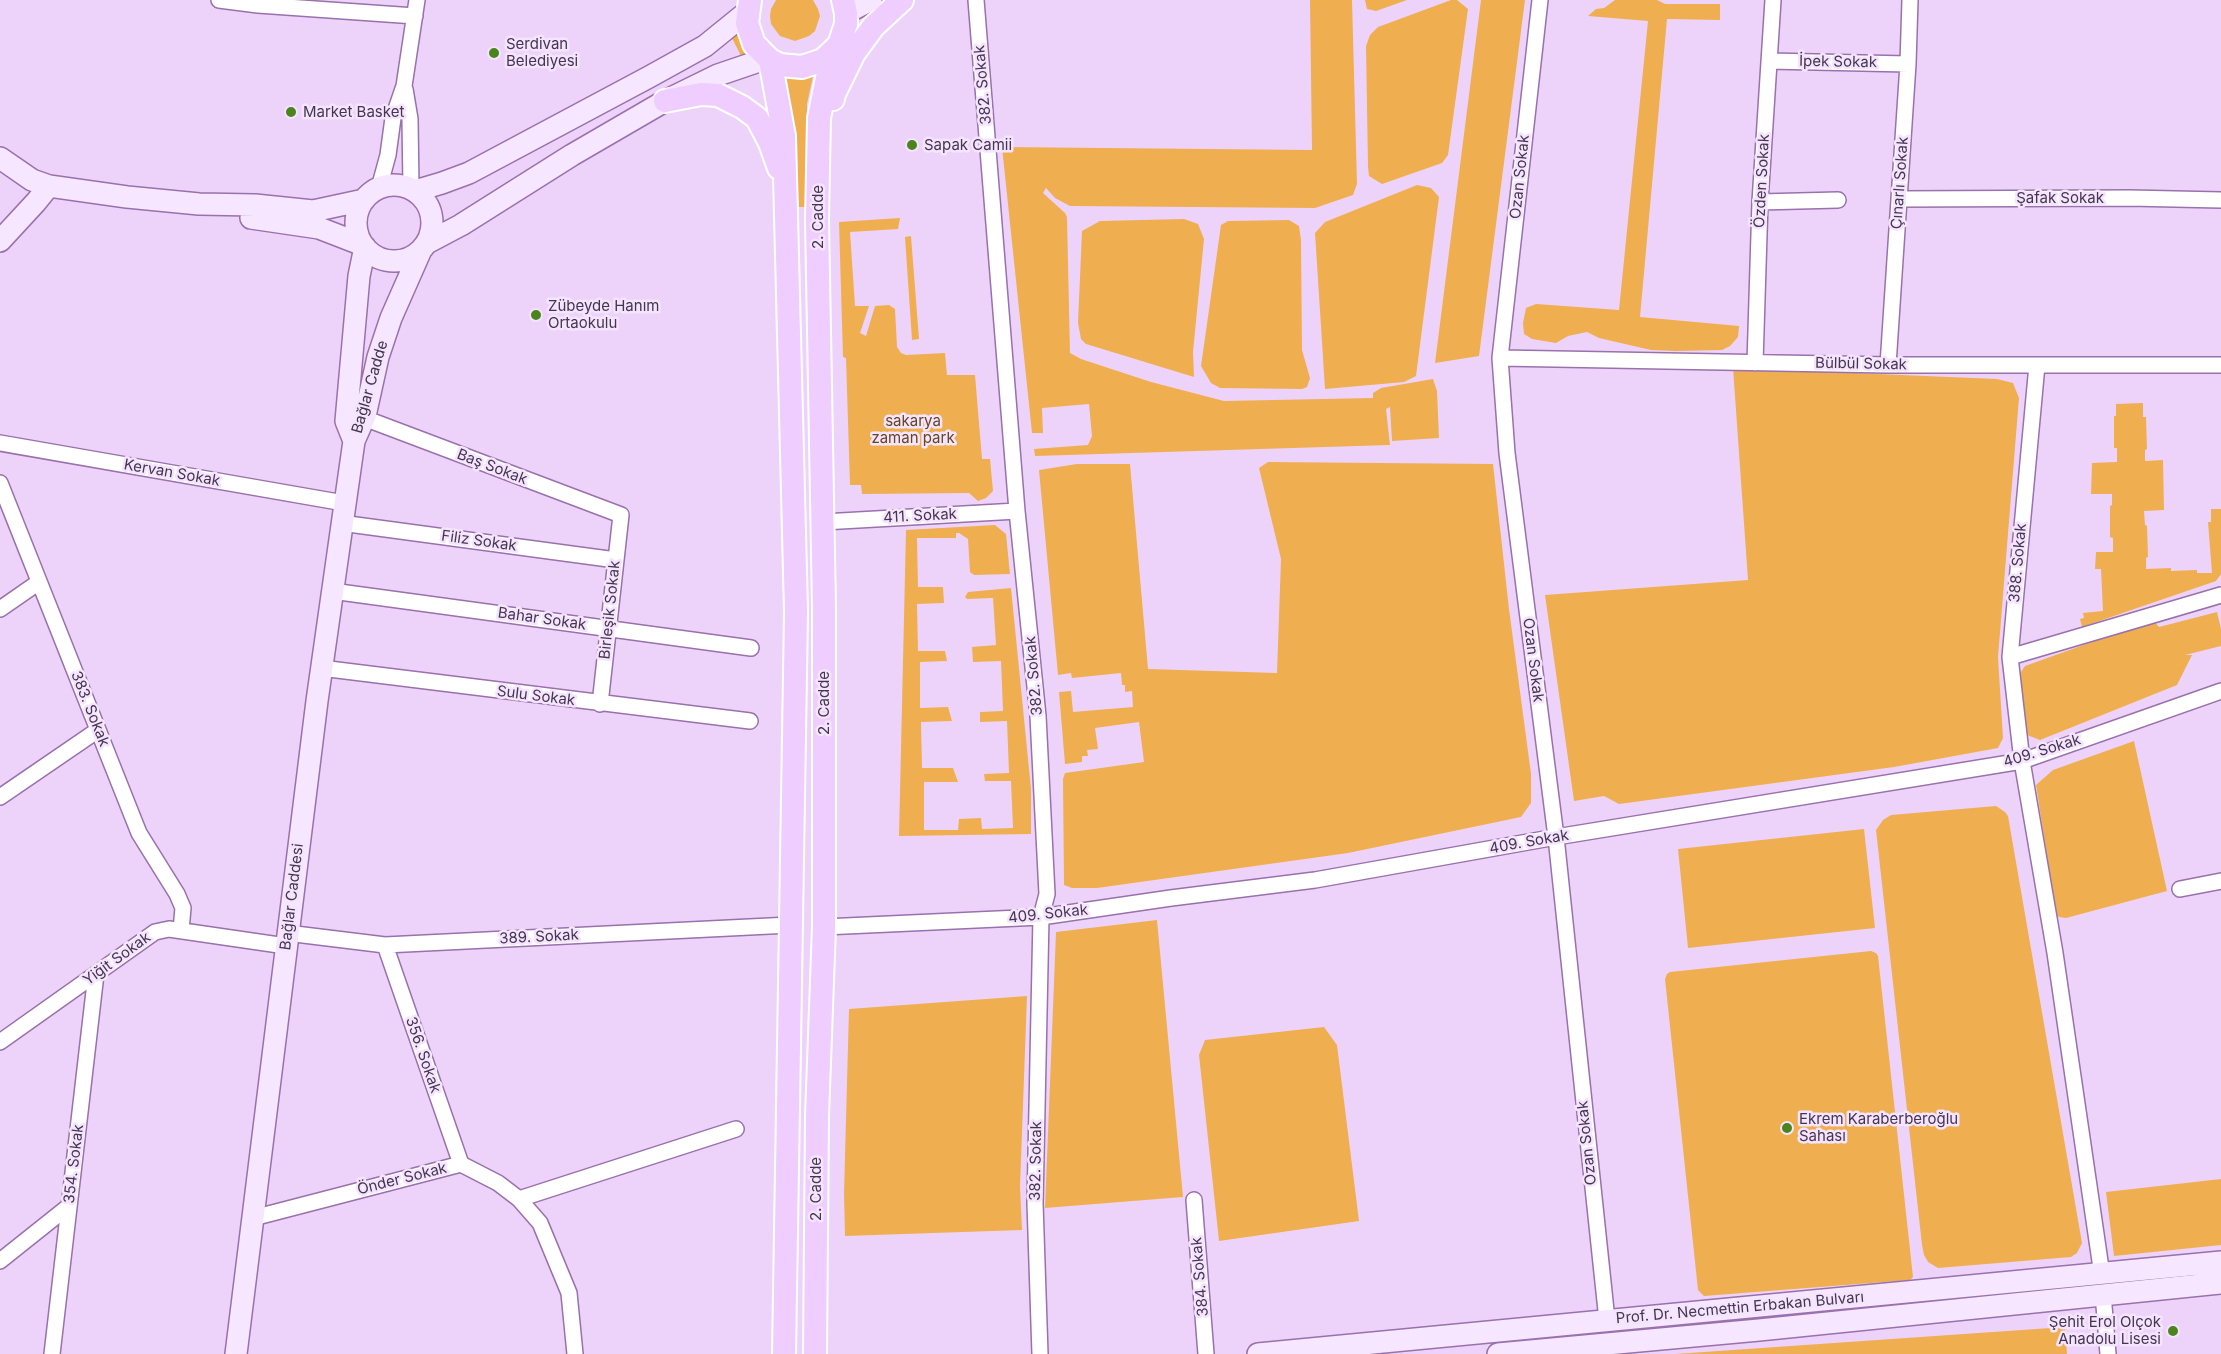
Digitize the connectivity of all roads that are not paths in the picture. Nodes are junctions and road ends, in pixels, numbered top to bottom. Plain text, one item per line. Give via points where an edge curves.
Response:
1 (219, 0) edge
2 (417, 0) edge
3 (871, 0) edge
4 (902, 0) edge
5 (976, 0) edge
6 (1540, 0) edge
7 (1773, 0) edge
8 (1910, 0) edge
9 (749, 6) edge
10 (844, 6) edge
11 (415, 16) junction
12 (832, 53) junction
13 (769, 59) junction
14 (1769, 61) junction
15 (1908, 64) junction
16 (404, 86) junction
17 (665, 101) junction
18 (0, 158) edge
19 (49, 186) junction
20 (785, 188) junction
21 (413, 190) junction
22 (371, 194) junction
23 (1899, 199) junction
24 (1838, 200) dead end
25 (2221, 200) edge
26 (1760, 202) junction
27 (199, 204) junction
28 (817, 219) junction
29 (0, 241) edge
30 (364, 246) junction
31 (424, 246) junction
32 (1500, 358) junction
33 (1755, 363) junction
34 (1888, 365) junction
35 (2037, 365) junction
36 (2221, 365) edge
37 (364, 418) junction
38 (354, 441) junction
39 (0, 443) edge
40 (0, 483) edge
41 (1017, 511) junction
42 (343, 513) junction
43 (621, 515) joint
44 (823, 522) junction
45 (616, 560) junction
46 (39, 582) junction
47 (332, 591) junction
48 (2221, 595) edge
49 (0, 609) edge
50 (608, 628) junction
51 (751, 648) dead end
52 (2010, 657) junction
53 (321, 668) junction
54 (2221, 691) edge
55 (600, 704) junction
56 (750, 721) dead end
57 (98, 730) junction
58 (2022, 761) junction
59 (0, 797) edge
60 (1556, 837) junction
61 (2221, 881) edge
62 (2180, 889) dead end
63 (1041, 917) junction
64 (790, 925) junction
65 (824, 927) junction
66 (181, 930) junction
67 (286, 939) junction
68 (385, 945) junction
69 (96, 974) junction
70 (0, 1042) edge
71 (736, 1129) dead end
72 (461, 1164) junction
73 (519, 1199) junction
74 (1194, 1200) dead end
75 (69, 1206) junction
76 (253, 1218) junction
77 (0, 1261) edge
78 (2221, 1262) edge
79 (2221, 1283) edge
80 (2102, 1285) junction
81 (1607, 1320) junction
82 (1599, 1350) edge
83 (52, 1354) edge
84 (236, 1354) edge
85 (575, 1354) edge
86 (784, 1354) edge
87 (815, 1354) edge
88 (1040, 1354) edge
89 (1206, 1354) edge
90 (1258, 1354) edge
91 (1498, 1354) edge
92 (2108, 1354) edge

1 - 11 street
2 - 11 street
3 - 10 main road
4 - 28 main road via 873,27 854,53 834,94
5 - 41 street, 382. Sokak
6 - 32 street, Ozan Sokak
7 - 14 street, Özden Sokak
8 - 15 street, Çınarlı Sokak
9 - 13 main road via 750,34
9 - 21 main road via 705,46 639,83 469,172
10 - 12 main road, 2. Cadde via 843,35
11 - 16 street
12 - 13 main road via 802,68
12 - 28 main road, 2. Cadde via 819,118
13 - 17 main road via 718,75
13 - 20 main road, 2. Cadde via 784,136
14 - 15 street, İpek Sokak
14 - 26 street, Özden Sokak
15 - 23 street, Çınarlı Sokak
16 - 21 street via 410,120
16 - 22 street via 393,118 388,155
17 - 20 main road via 718,95 742,107 757,118
17 - 31 main road
18 - 19 main road via 32,180
19 - 27 main road
19 - 29 main road
20 - 64 main road, 2. Cadde via 796,612
21 - 22 main road via 389,185
21 - 31 main road via 427,203 431,213 431,234
22 - 27 main road via 313,211
22 - 30 main road via 358,210 356,222
23 - 25 street, Şafak Sokak
23 - 34 street, Çınarlı Sokak
24 - 26 street
26 - 33 street, Özden Sokak
27 - 30 main road via 248,218 319,228
28 - 44 main road, 2. Cadde
30 - 31 main road via 378,257 396,261
30 - 38 main road, Bağlar Cadde via 346,421
31 - 37 main road, Bağlar Cadde via 391,318
32 - 33 street, Bülbül Sokak
32 - 60 street, Ozan Sokak via 1507,453
33 - 34 street, Bülbül Sokak
34 - 35 street, Bülbül Sokak
35 - 36 street, Bülbül Sokak
35 - 52 street, 388. Sokak
37 - 38 main road, Bağlar Cadde
37 - 43 street, Baş Sokak
38 - 42 main road, Bağlar Caddesi
39 - 42 street, Kervan Sokak
40 - 46 street, 383. Sokak
41 - 44 street, 411. Sokak
41 - 63 street, 382. Sokak via 1038,716 1047,894
42 - 45 street, Filiz Sokak
42 - 47 main road, Bağlar Caddesi
43 - 45 street, Birleşik Sokak
44 - 65 main road, 2. Cadde
45 - 50 street, Birleşik Sokak
46 - 49 street
46 - 57 street, 383. Sokak
47 - 50 street, Bahar Sokak
47 - 53 main road, Bağlar Caddesi
48 - 52 street
50 - 51 street, Bahar Sokak
50 - 55 street, Birleşik Sokak
52 - 58 street, 388. Sokak
53 - 55 street, Sulu Sokak
53 - 67 main road, Bağlar Caddesi
54 - 58 street, 409. Sokak
55 - 56 street, Sulu Sokak
57 - 59 street
57 - 66 street, 383. Sokak via 139,834 183,908
58 - 60 street, 409. Sokak
58 - 80 street, 388. Sokak via 2055,953
60 - 63 street, 409. Sokak via 1315,880
60 - 81 street, Ozan Sokak
61 - 62 street
63 - 65 street, 409. Sokak
63 - 88 street, 382. Sokak via 1035,1203
64 - 68 street, 389. Sokak
64 - 86 main road, 2. Cadde
65 - 87 main road, 2. Cadde via 817,1116
66 - 67 street, Yiğit Sokak
66 - 69 street, Yiğit Sokak via 155,932
67 - 68 street, 389. Sokak
67 - 76 main road, Bağlar Caddesi
68 - 72 street, 356. Sokak
69 - 70 street, Yiğit Sokak
69 - 75 street, 354. Sokak
71 - 73 street
72 - 73 street, Önder Sokak
72 - 76 street, Önder Sokak
73 - 85 street, Önder Sokak via 540,1223 569,1293
74 - 89 street, 384. Sokak
75 - 77 street
75 - 83 street, 354. Sokak
76 - 84 main road, Bağlar Caddesi
78 - 80 main road, Prof. Dr. Necmettin Erbakan Bulvarı
79 - 80 main road, Prof. Dr. Necmettin Erbakan Bulvarı
80 - 81 main road, Prof. Dr. Necmettin Erbakan Bulvarı
80 - 82 main road, Prof. Dr. Necmettin Erbakan Bulvarı
80 - 92 street, 388. Sokak
81 - 90 main road, Prof. Dr. Necmettin Erbakan Bulvarı
82 - 91 main road, Prof. Dr. Necmettin Erbakan Bulvarı

